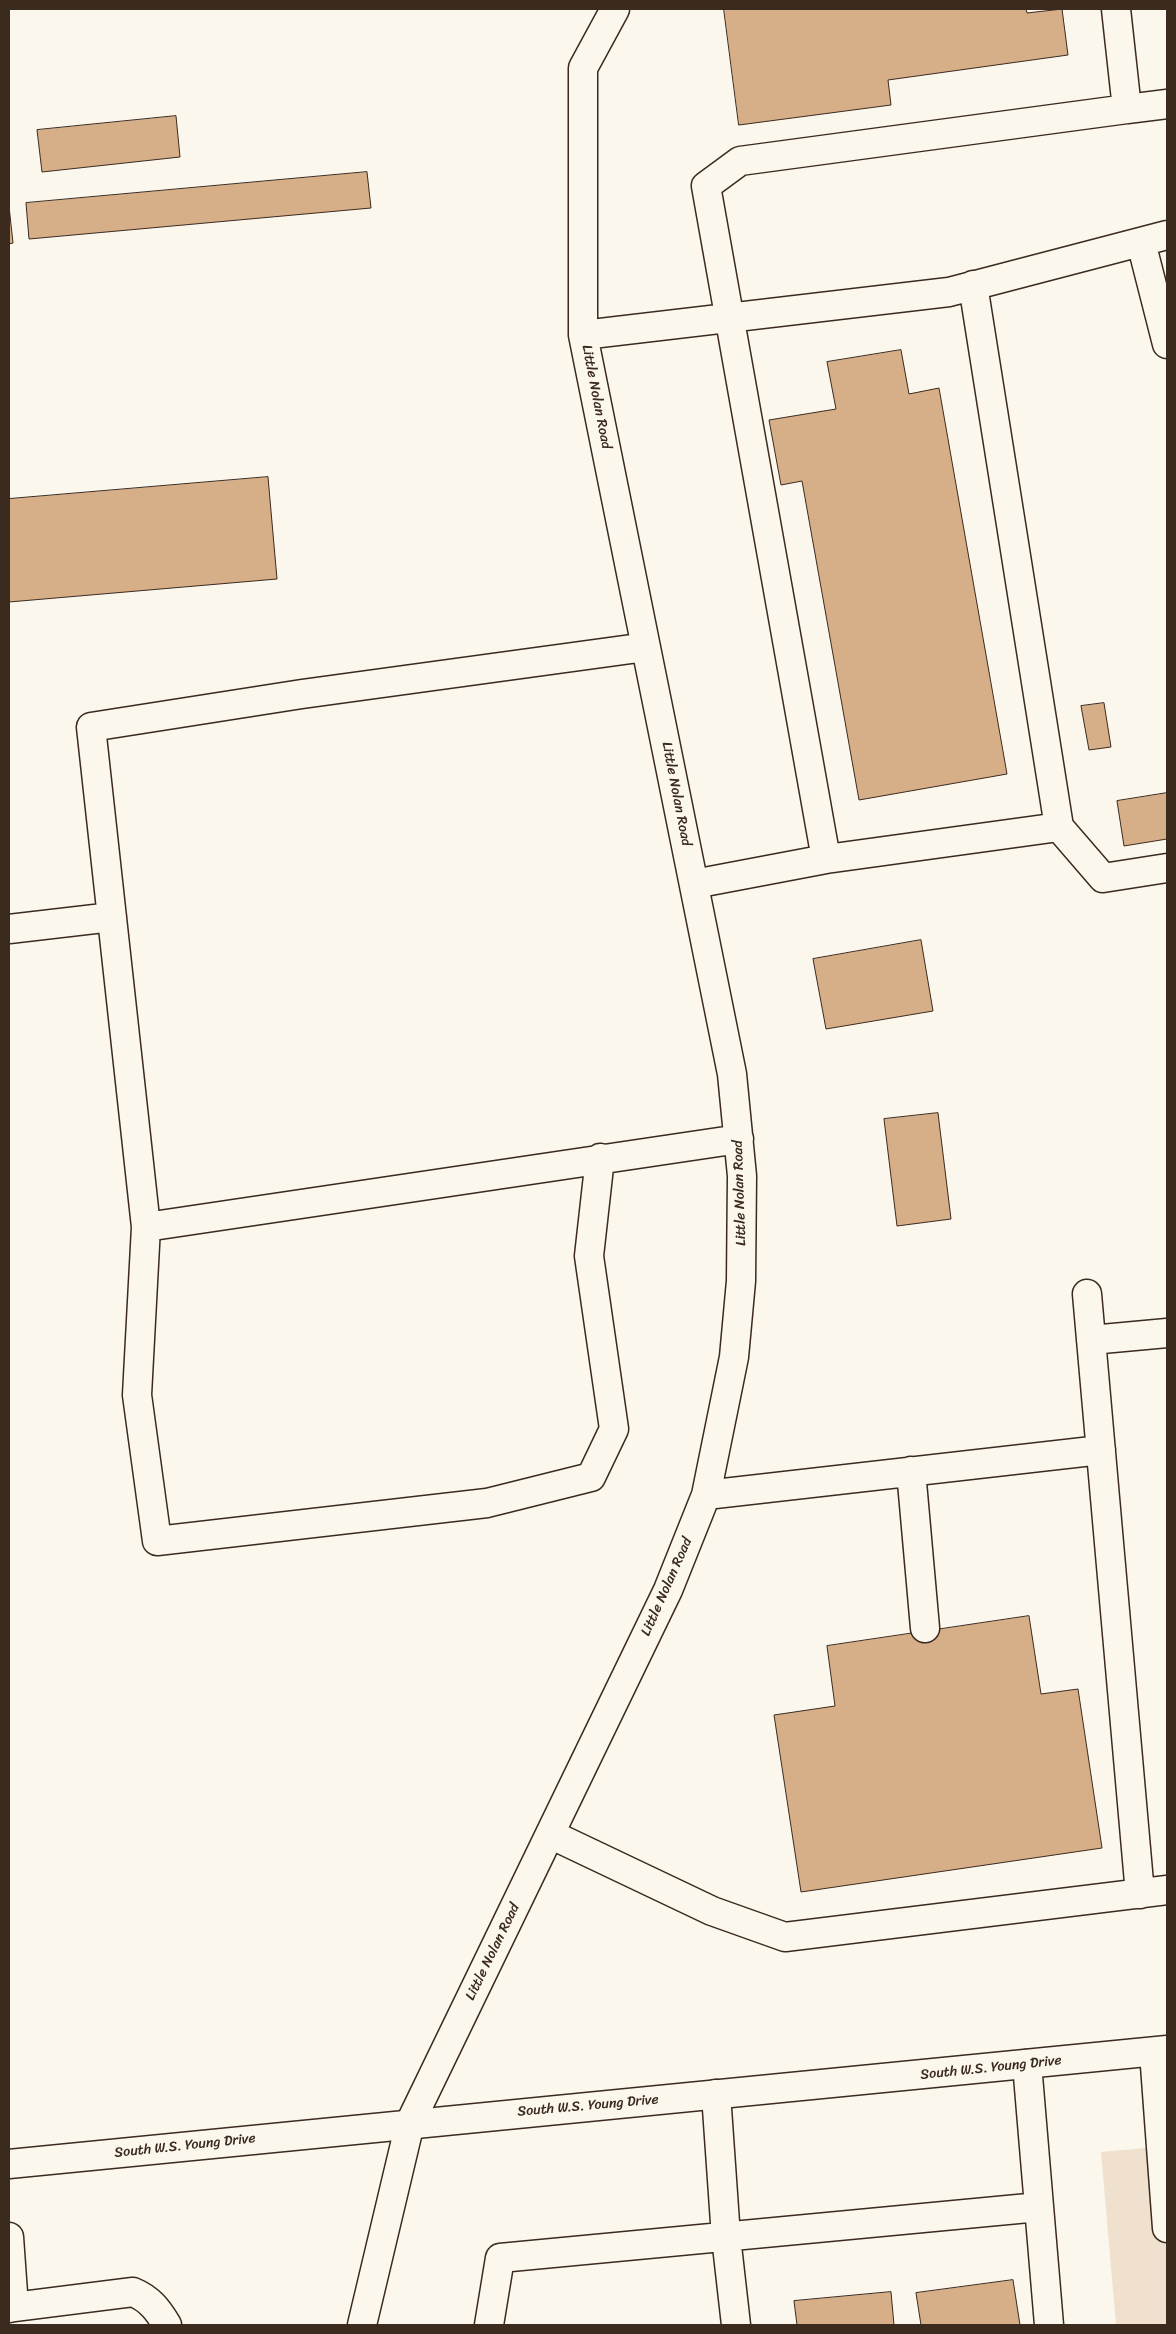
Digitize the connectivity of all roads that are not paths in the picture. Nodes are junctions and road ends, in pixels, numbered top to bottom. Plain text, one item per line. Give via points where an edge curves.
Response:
1 (615, 9) edge
2 (1116, 9) edge
3 (1167, 104) edge
4 (1127, 109) junction
5 (1167, 235) edge
6 (1141, 242) junction
7 (973, 285) junction
8 (732, 318) junction
9 (583, 335) junction
10 (1167, 344) edge
11 (646, 647) junction
12 (1059, 826) junction
13 (826, 859) junction
14 (1167, 868) edge
15 (694, 884) junction
16 (112, 917) junction
17 (9, 929) edge
18 (738, 1139) junction
19 (600, 1158) junction
20 (146, 1227) junction
21 (1087, 1294) dead end
22 (1167, 1333) edge
23 (1091, 1340) junction
24 (1101, 1450) junction
25 (911, 1472) junction
26 (706, 1495) junction
27 (926, 1628) dead end
28 (550, 1834) junction
29 (1167, 1890) edge
30 (1140, 1894) junction
31 (1160, 2051) edge
32 (1027, 2064) junction
33 (716, 2094) junction
34 (410, 2123) junction
35 (9, 2164) edge
36 (1165, 2167) edge
37 (1039, 2206) junction
38 (1167, 2228) edge
39 (9, 2237) edge
40 (726, 2237) junction
41 (12, 2307) edge
42 (167, 2325) edge
43 (362, 2325) edge
44 (489, 2325) edge
45 (736, 2325) edge
46 (1049, 2325) edge

1 - 9 street, Little Nolan Road via 583,68
2 - 4 street
3 - 4 street
4 - 8 street via 740,161 706,186
5 - 6 street
6 - 7 street
6 - 10 street
7 - 8 street via 949,292
7 - 12 street
8 - 9 street
8 - 13 street
9 - 11 street, Little Nolan Road
11 - 15 street, Little Nolan Road
11 - 16 street via 311,693 91,728
12 - 13 street
12 - 14 street via 1103,878
13 - 15 street
15 - 18 street, Little Nolan Road via 732,1074
16 - 17 street
16 - 20 street
18 - 19 street
18 - 26 street, Little Nolan Road via 742,1176 741,1281 734,1357
19 - 20 street
19 - 20 street via 589,1256 614,1429 591,1477 487,1503 157,1541 137,1394
21 - 23 street
22 - 23 street
23 - 24 street
24 - 25 street
24 - 30 street
25 - 26 street
25 - 27 street
26 - 28 street, Little Nolan Road via 668,1590
28 - 30 street via 712,1911 785,1937
28 - 34 street, Little Nolan Road
29 - 30 street
31 - 32 street, South W.S. Young Drive
31 - 36 street
32 - 33 street, South W.S. Young Drive
32 - 37 street
33 - 34 street, South W.S. Young Drive
33 - 40 street
34 - 35 street, South W.S. Young Drive
34 - 43 street, Little Nolan Road
36 - 38 street
37 - 40 street
37 - 46 street
39 - 41 street
40 - 44 street via 500,2258
40 - 45 street
41 - 42 street via 132,2292 143,2296 158,2309

